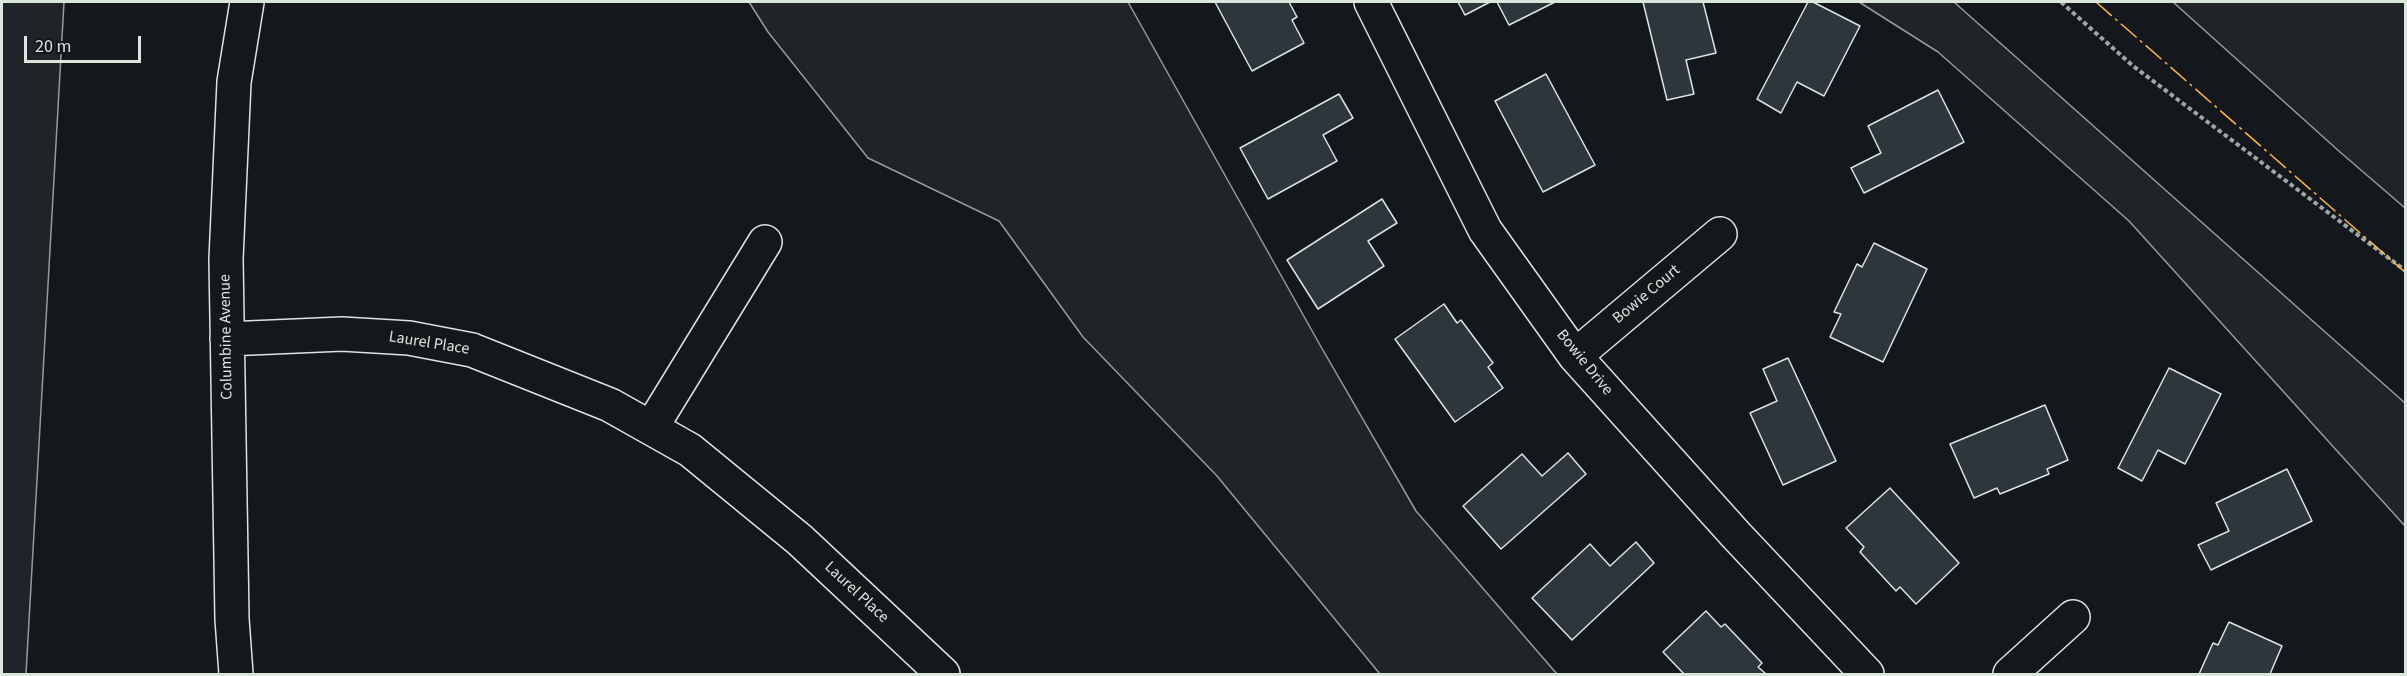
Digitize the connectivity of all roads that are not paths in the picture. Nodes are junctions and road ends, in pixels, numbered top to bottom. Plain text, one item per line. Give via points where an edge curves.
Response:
1 (247, 2) edge
2 (1371, 2) edge
3 (1720, 234) dead end
4 (765, 242) dead end
5 (228, 339) junction
6 (1575, 356) junction
7 (651, 428) junction
8 (2073, 617) dead end
9 (236, 675) edge
10 (943, 675) edge
11 (1867, 675) edge
12 (2010, 675) edge

1 - 5 street, Columbine Avenue via 234,82 226,259
2 - 6 street, Bowie Drive via 1485,230
3 - 6 street, Bowie Court
4 - 7 street
5 - 7 street, Laurel Place via 342,334 409,338 472,350 610,405
5 - 9 street, Columbine Avenue
6 - 11 street, Bowie Drive
7 - 10 street, Laurel Place via 690,450 800,540
8 - 12 street

